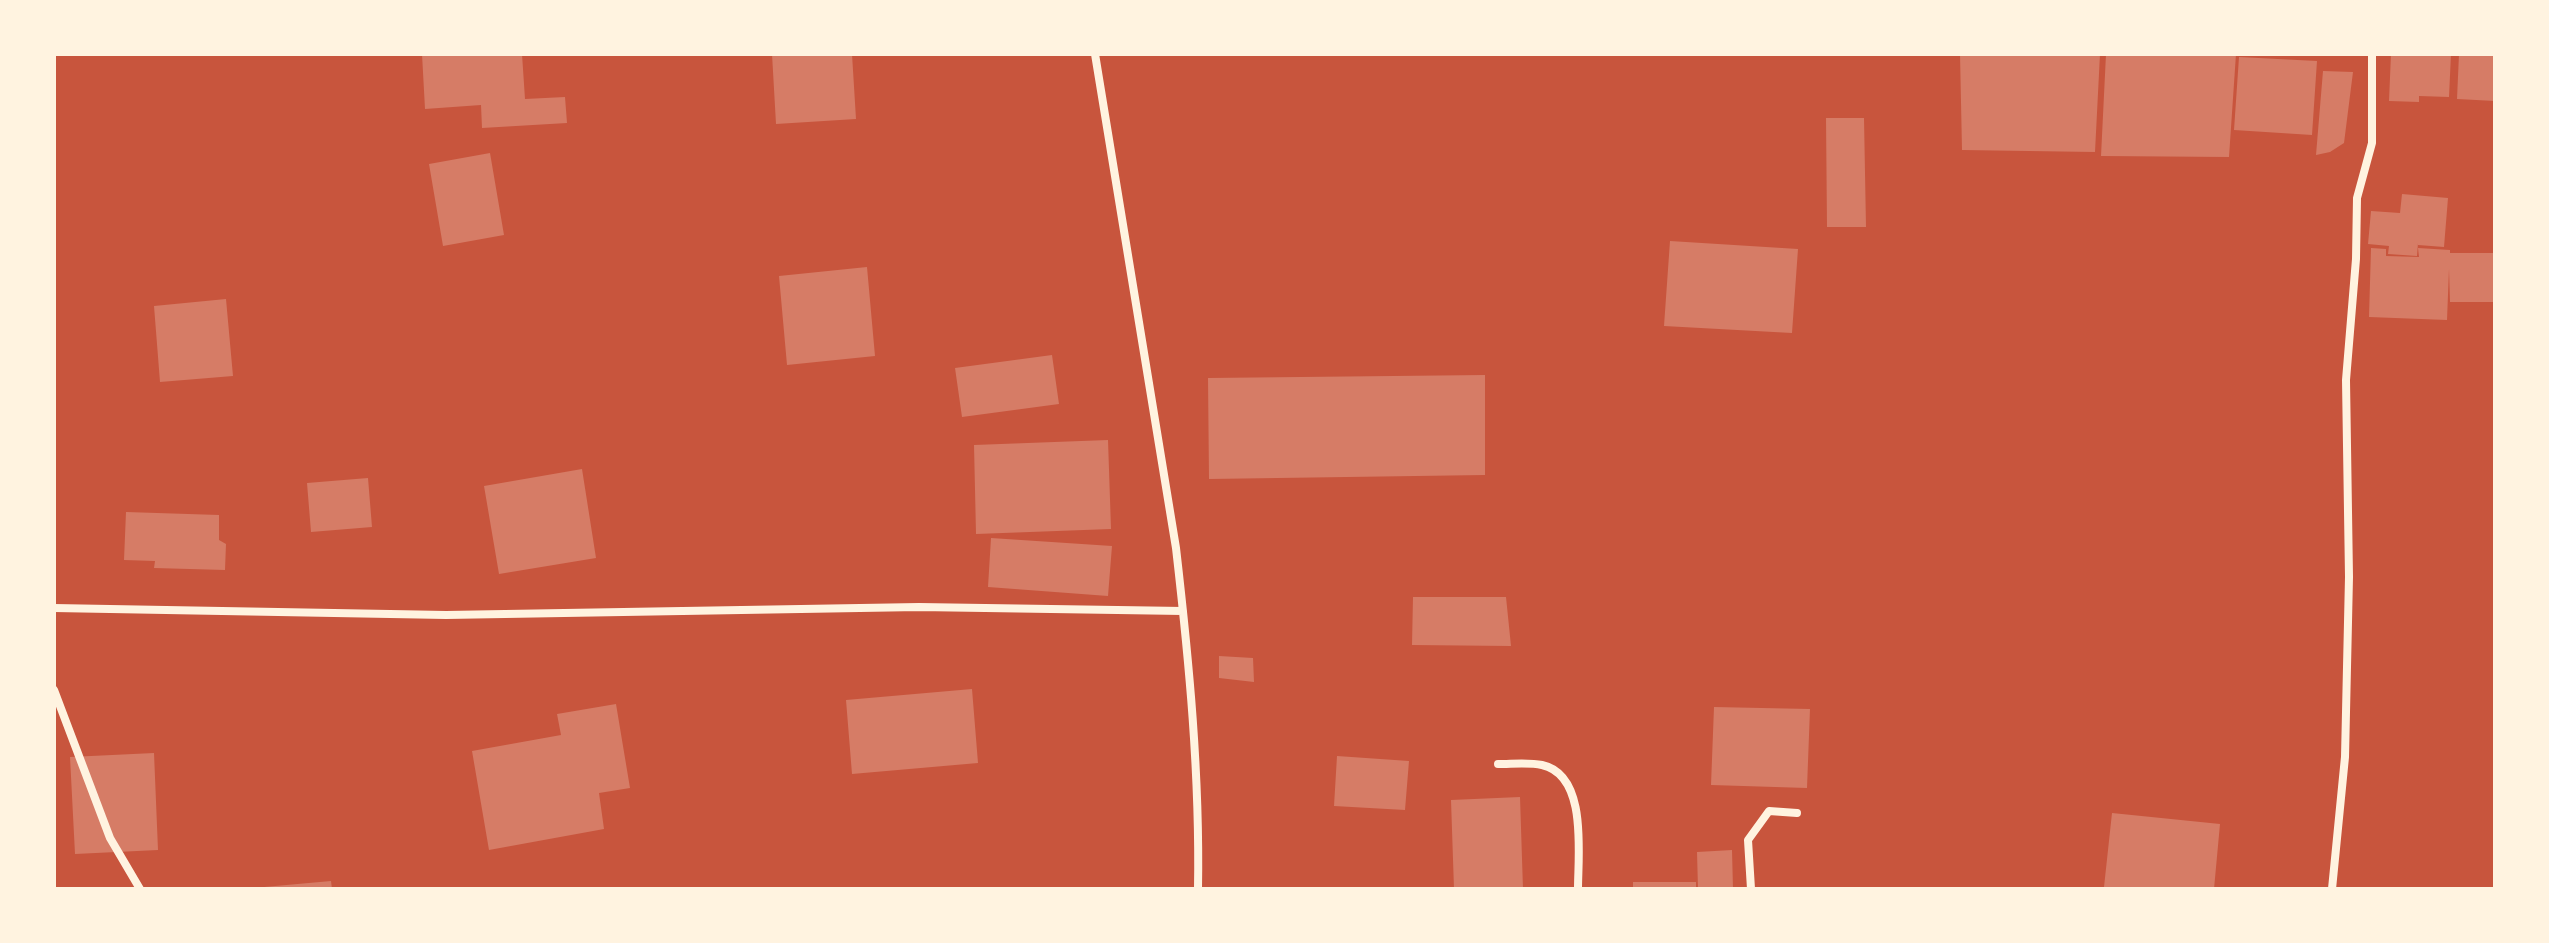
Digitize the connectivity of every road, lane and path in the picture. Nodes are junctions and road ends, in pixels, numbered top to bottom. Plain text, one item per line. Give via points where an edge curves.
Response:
1 (1095, 54) edge
2 (2372, 54) edge
3 (54, 608) edge
4 (1183, 611) junction
5 (54, 690) edge
6 (1498, 764) dead end
7 (1797, 813) dead end
8 (140, 889) edge
9 (1198, 889) edge
10 (1578, 889) edge
11 (1751, 889) edge
12 (2332, 889) edge

1 - 4 street
2 - 12 street via 2372,143 2357,198 2346,380 2345,757
3 - 4 street via 446,615 919,607
4 - 9 street via 1197,784
5 - 8 street via 110,838
6 - 10 street via 1544,765 1569,785 1577,808
7 - 11 street via 1769,811 1748,840

